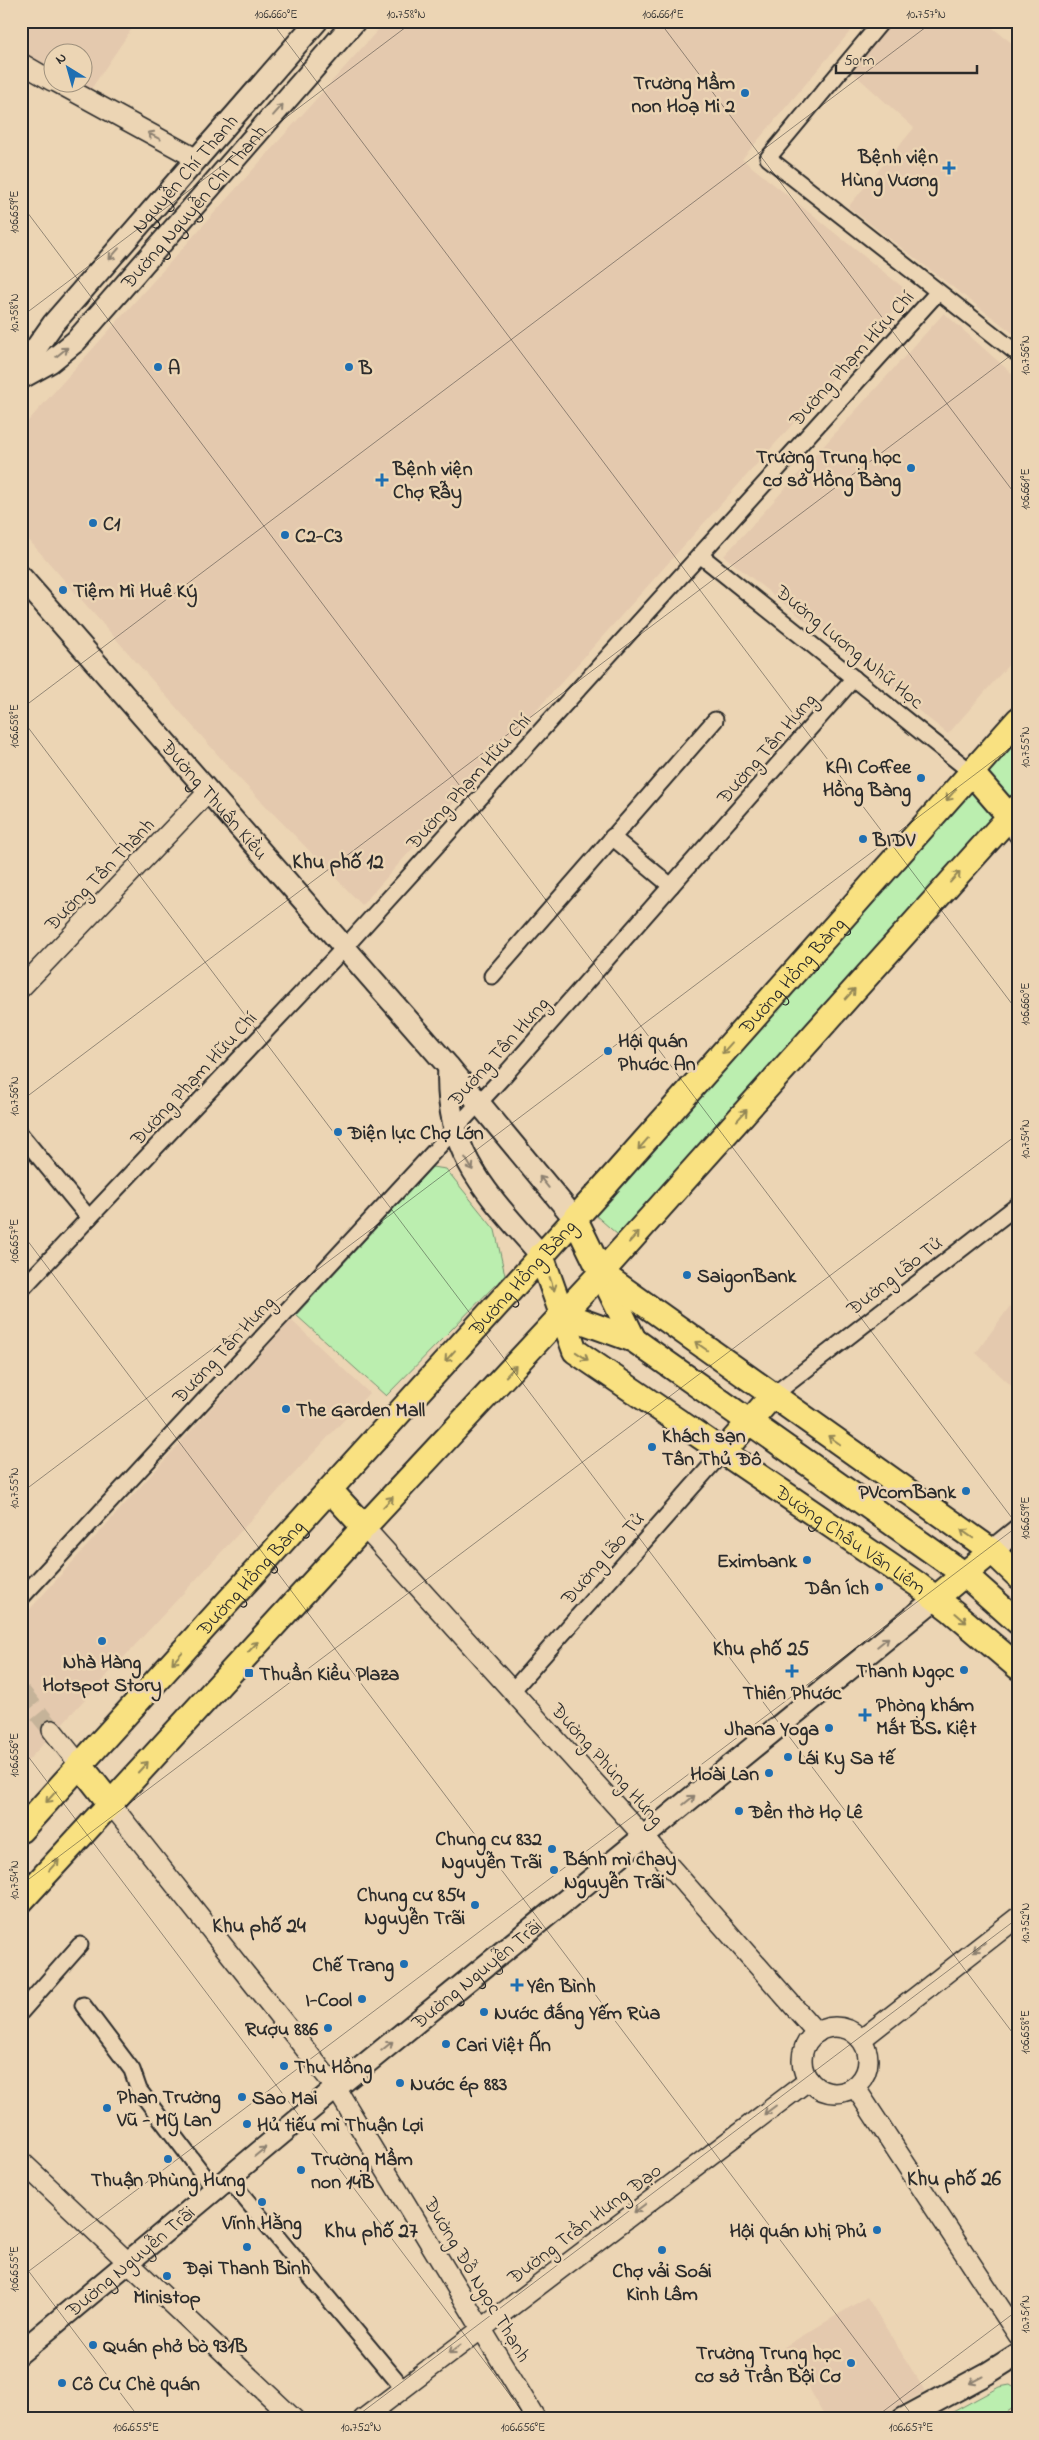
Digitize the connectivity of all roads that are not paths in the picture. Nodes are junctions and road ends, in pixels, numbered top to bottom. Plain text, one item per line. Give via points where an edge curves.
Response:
1 (317, 21) edge
2 (355, 21) edge
3 (882, 21) edge
4 (21, 63) edge
5 (42, 75) edge
6 (74, 92) edge
7 (197, 159) junction
8 (222, 173) junction
9 (169, 191) junction
10 (190, 210) junction
11 (938, 292) junction
12 (53, 324) joint
13 (1018, 354) edge
14 (21, 378) edge
15 (700, 555) junction
16 (21, 577) edge
17 (854, 678) junction
18 (715, 720) dead end
19 (1018, 720) edge
20 (971, 772) junction
21 (209, 791) junction
22 (1015, 819) edge
23 (612, 837) junction
24 (671, 886) junction
25 (345, 947) junction
26 (492, 976) dead end
27 (21, 988) edge
28 (449, 1067) junction
29 (479, 1103) junction
30 (454, 1130) junction
31 (21, 1135) edge
32 (1018, 1205) edge
33 (88, 1218) junction
34 (575, 1219) junction
35 (541, 1255) junction
36 (601, 1273) junction
37 (21, 1290) edge
38 (562, 1314) junction
39 (634, 1340) junction
40 (772, 1396) junction
41 (749, 1421) junction
42 (722, 1452) junction
43 (330, 1490) junction
44 (364, 1527) junction
45 (1018, 1530) edge
46 (992, 1551) junction
47 (964, 1574) junction
48 (1018, 1576) edge
49 (21, 1598) edge
50 (936, 1598) junction
51 (1018, 1622) edge
52 (1018, 1667) edge
53 (512, 1691) junction
54 (52, 1730) tunnel mouth
55 (80, 1766) junction
56 (110, 1803) junction
57 (21, 1830) edge
58 (644, 1837) junction
59 (21, 1901) edge
60 (1018, 1917) edge
61 (80, 1945) dead end
62 (83, 2004) dead end
63 (21, 2012) edge
64 (816, 2033) junction
65 (862, 2039) junction
66 (809, 2080) junction
67 (855, 2087) junction
68 (336, 2088) junction
69 (21, 2161) edge
70 (222, 2184) junction
71 (129, 2263) junction
72 (481, 2329) junction
73 (1018, 2335) edge
74 (21, 2352) edge
75 (1018, 2354) edge
76 (403, 2388) junction
77 (294, 2419) edge
78 (363, 2419) edge
79 (536, 2419) edge
80 (903, 2419) edge

1 - 7 main road, Nguyễn Chí Thanh
8 -> 2 main road, Đường Nguyễn Chí Thanh
3 - 11 street via 768,158
4 - 5 street
7 -> 6 street
7 - 8 main road
7 - 9 main road, Nguyễn Chí Thanh
8 - 10 main road, Đường Nguyễn Chí Thanh
9 - 10 main road
9 -> 12 main road, Nguyễn Chí Thanh
14 -> 10 main road, Đường Nguyễn Chí Thanh via 50,362 76,341
11 - 13 street
11 - 15 street, Đường Phạm Hữu Chí
12 - 14 main road, Đường Nguyễn Chí Thanh
15 - 17 street, Đường Lương Nhữ Học
15 - 25 street, Đường Phạm Hữu Chí
16 - 21 main road, Đường Thuận Kiều
17 - 20 street, Đường Lương Nhữ Học
17 - 24 street, Đường Tân Hưng
18 - 23 street
19 - 20 main road, Đường Hồng Bàng
20 - 22 main road
20 -> 34 main road, Đường Hồng Bàng
21 - 25 main road, Đường Thuận Kiều
21 - 27 street, Đường Tân Thành
36 -> 22 main road
23 - 24 street
23 - 26 street
24 - 29 street, Đường Tân Hưng
25 - 28 main road, Đường Thuận Kiều
25 - 33 street, Đường Phạm Hữu Chí
28 - 29 main road, Đường Thuận Kiều
28 - 30 main road via 449,1107
29 - 30 street, Đường Tân Hưng
34 -> 29 main road, Đường Thuận Kiều
30 -> 35 main road via 478,1179
30 - 49 street, Đường Tân Hưng
31 - 33 street
32 - 40 street, Đường Lão Tử
33 - 37 street, Đường Phạm Hữu Chí
34 - 35 main road, Đường Hồng Bàng
34 - 36 main road, Đường Châu Văn Liêm
35 -> 38 main road
35 -> 43 main road, Đường Hồng Bàng
36 - 38 main road
36 - 39 main road, Đường Châu Văn Liêm
40 -> 36 main road
38 - 39 main road, Đường Châu Văn Liêm
38 -> 42 main road, Đường Châu Văn Liêm via 575,1351
44 -> 38 main road
39 - 41 main road, Đường Châu Văn Liêm
40 - 41 main road
46 -> 40 main road
41 - 42 main road
41 - 47 main road, Đường Châu Văn Liêm
42 - 50 main road, Đường Châu Văn Liêm
42 - 53 street, Đường Lão Tử
43 - 44 main road
43 -> 55 main road, Đường Hồng Bàng
44 - 53 street, Đường Phùng Hưng
56 -> 44 main road
45 - 46 main road
46 - 47 main road
46 - 48 main road
47 - 50 main road
47 - 51 main road, Đường Châu Văn Liêm
50 -> 52 main road, Đường Châu Văn Liêm
58 -> 50 main road, Đường Nguyễn Trãi
53 - 58 street, Đường Phùng Hưng
54 - 55 street
55 - 56 main road
55 -> 57 main road, Đường Hồng Bàng
59 -> 56 main road
56 - 68 street, Đường Đỗ Ngọc Thạnh
58 - 64 street, Đường Phùng Hưng
68 -> 58 main road, Đường Nguyễn Trãi
60 -> 65 street
61 - 63 street
62 - 70 street via 132,2070 139,2090
64 - 65 street via 840,2027
64 - 66 street via 802,2055 804,2072
65 - 67 street via 868,2053 868,2068
66 - 67 street via 815,2087 830,2093
66 -> 72 street, Đường Trần Hưng Đạo
67 - 73 street
70 -> 68 main road, Đường Nguyễn Trãi
68 - 72 street, Đường Đỗ Ngọc Thạnh
69 - 71 street
70 - 71 main road, Đường Nguyễn Trãi
70 - 76 street
71 - 74 main road, Đường Nguyễn Trãi
71 - 77 street
72 -> 76 street, Đường Trần Hưng Đạo
72 - 79 street, Đường Đỗ Ngọc Thạnh
75 -> 80 main road
76 - 78 street, Đường Trần Hưng Đạo

